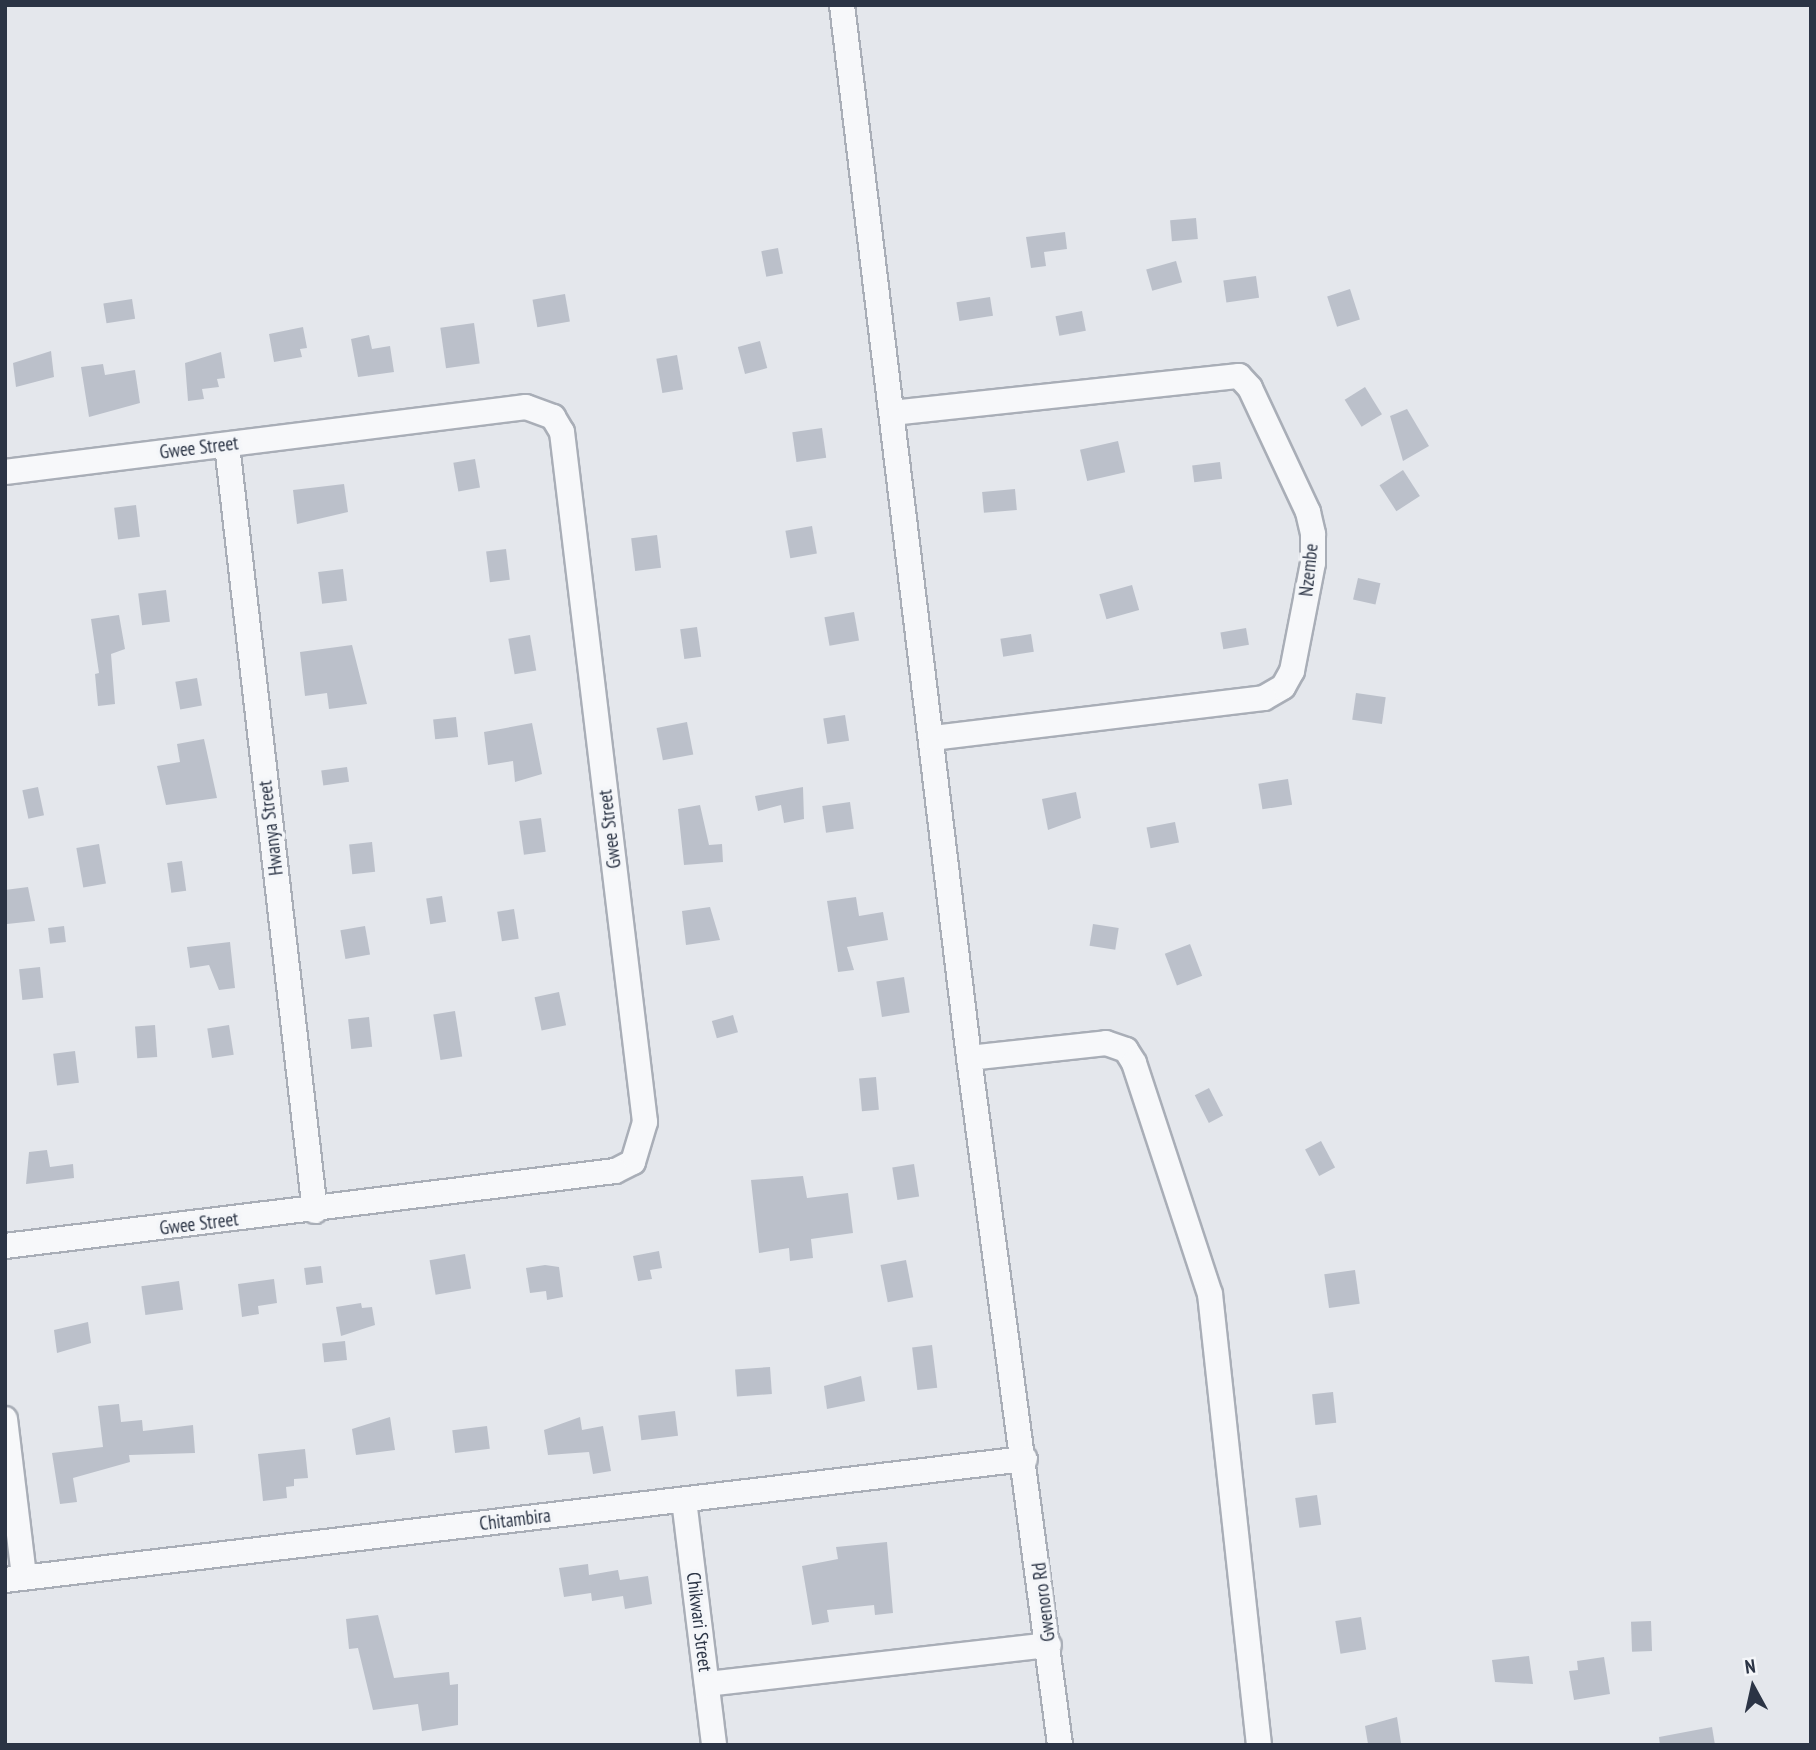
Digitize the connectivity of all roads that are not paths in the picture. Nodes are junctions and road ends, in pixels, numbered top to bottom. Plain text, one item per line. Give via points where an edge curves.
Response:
1 (842, 5) edge
2 (892, 413) junction
3 (228, 445) junction
4 (5, 472) edge
5 (933, 738) junction
6 (969, 1058) junction
7 (315, 1211) junction
8 (5, 1247) edge
9 (5, 1419) edge
10 (1025, 1459) junction
11 (684, 1500) junction
12 (15, 1579) edge
13 (1049, 1645) junction
14 (707, 1684) junction
15 (714, 1745) edge
16 (1060, 1745) edge
17 (1259, 1745) edge

1 - 2 street, Gwenoro Rd
2 - 5 street, Gwenoro Rd
2 - 5 street, Nzembe via 1239,376 1250,388 1303,499 1312,534 1313,563 1292,671 1283,687 1265,698
3 - 4 street, Gwee Street
3 - 7 street, Hwanya Street
3 - 7 street, Gwee Street via 526,407 544,410 558,424 645,1122 633,1162 615,1171
5 - 6 street, Gwenoro Rd
6 - 10 street, Gwenoro Rd
6 - 17 street via 1106,1043 1126,1050 1134,1063 1210,1294
7 - 8 street, Gwee Street
9 - 12 street
10 - 11 street, Chitambira
10 - 13 street, Gwenoro Rd
11 - 12 street, Chitambira
11 - 14 street, Chikwari Street
13 - 14 street
13 - 16 street, Gwenoro Rd
14 - 15 street, Chikwari Street

